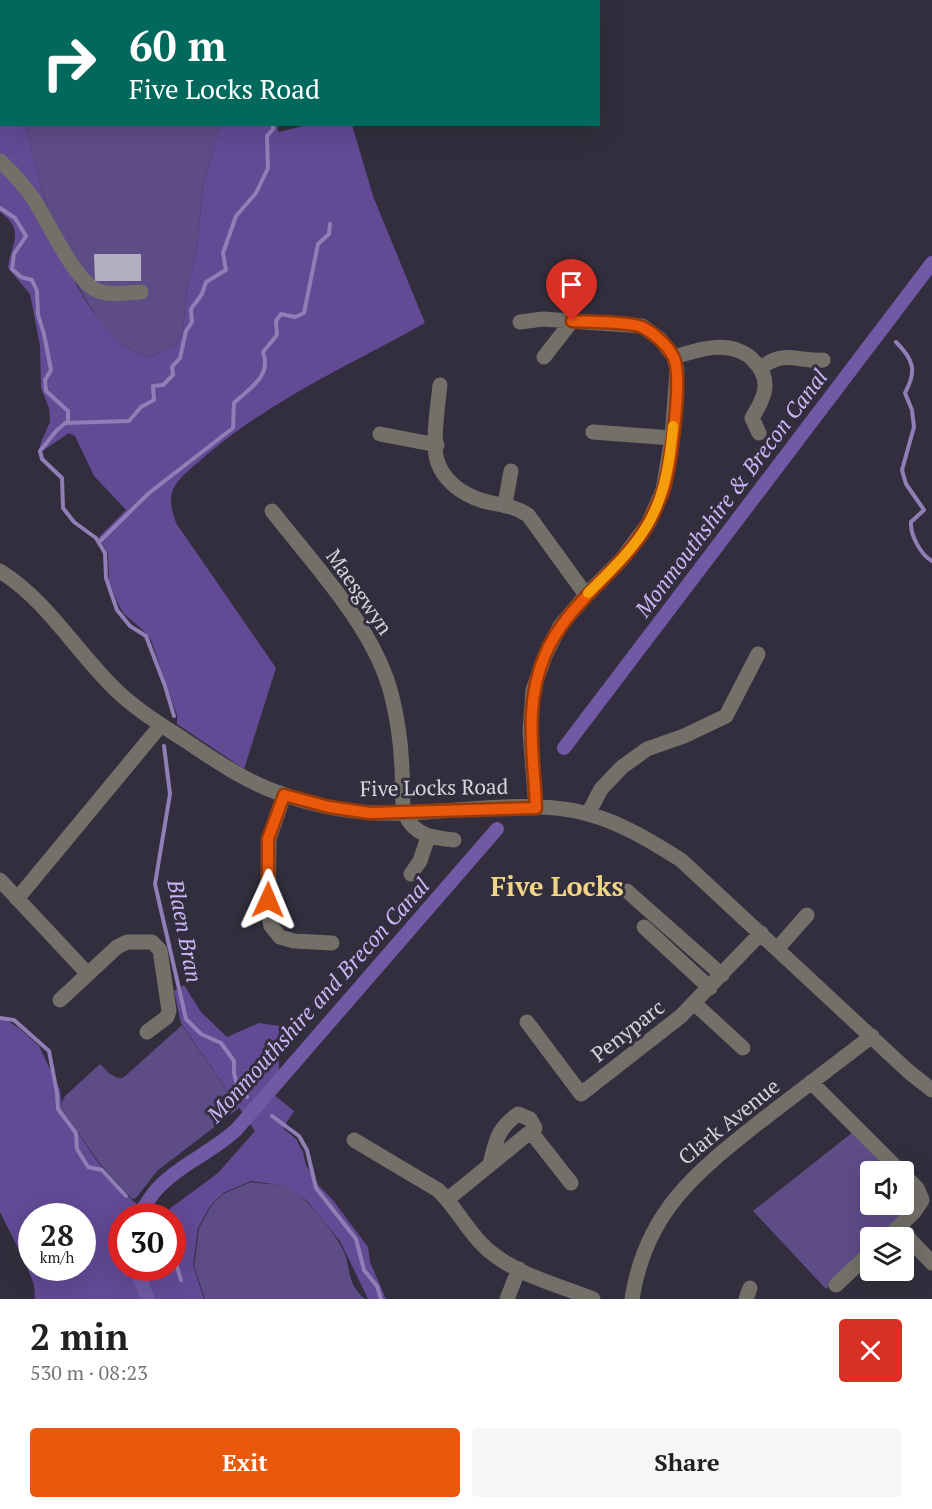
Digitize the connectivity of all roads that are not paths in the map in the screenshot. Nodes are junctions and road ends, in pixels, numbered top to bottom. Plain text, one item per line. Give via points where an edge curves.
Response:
1 (0, 161) edge
2 (141, 292) dead end
3 (572, 321) junction
4 (520, 322) dead end
5 (544, 357) dead end
6 (674, 357) junction
7 (824, 360) dead end
8 (761, 368) junction
9 (440, 385) dead end
10 (593, 432) dead end
11 (759, 433) dead end
12 (380, 434) dead end
13 (672, 438) junction
14 (436, 445) junction
15 (511, 471) dead end
16 (505, 504) junction
17 (272, 511) dead end
18 (0, 571) edge
19 (586, 595) junction
20 (758, 654) dead end
21 (161, 725) junction
22 (284, 795) junction
23 (536, 808) junction
24 (588, 813) junction
25 (404, 814) junction
26 (428, 837) junction
27 (454, 840) dead end
28 (411, 874) dead end
29 (0, 880) edge
30 (627, 891) dead end
31 (17, 899) junction
32 (807, 915) dead end
33 (644, 927) dead end
34 (761, 933) junction
35 (332, 943) dead end
36 (777, 949) junction
37 (87, 973) junction
38 (722, 975) junction
39 (710, 988) junction
40 (60, 1000) dead end
41 (694, 1003) junction
42 (527, 1022) dead end
43 (147, 1032) dead end
44 (872, 1036) junction
45 (743, 1048) dead end
46 (812, 1082) junction
47 (932, 1090) edge
48 (531, 1132) junction
49 (354, 1140) dead end
50 (890, 1161) edge
51 (490, 1164) junction
52 (571, 1183) dead end
53 (914, 1185) edge
54 (448, 1200) junction
55 (914, 1212) edge
56 (911, 1215) edge
57 (898, 1227) edge
58 (914, 1249) edge
59 (860, 1262) edge
60 (932, 1263) edge
61 (519, 1269) junction
62 (836, 1285) dead end
63 (507, 1299) edge
64 (593, 1299) edge
65 (632, 1299) edge

1 - 2 street via 19,179 87,284 97,291
3 - 4 street
3 - 5 street
3 - 6 street via 642,326 660,339
6 - 8 street via 705,348 729,348 749,356
6 - 13 street via 677,390
7 - 8 street via 780,357
8 - 11 street via 765,392 752,418
9 - 14 street
10 - 13 street
12 - 14 street
13 - 19 street via 663,490 648,524
14 - 16 street via 437,460 451,484 476,499
15 - 16 street
16 - 19 street via 528,516
17 - 25 street, Maesgwyn via 352,613 375,651 392,695 400,738
18 - 21 street, Five Locks Road via 17,581 42,606 116,690
19 - 23 street via 560,626 533,690 530,731
20 - 24 street via 726,716 647,749 601,789
21 - 22 street, Five Locks Road via 240,777
21 - 31 street
22 - 25 street, Five Locks Road via 329,807
22 - 35 street via 268,839 271,926 280,937 294,941
23 - 24 street, Five Locks Road
23 - 25 street, Five Locks Road
24 - 34 street, Five Locks Road via 648,839 681,860
25 - 26 street via 416,830
26 - 27 street
26 - 28 street
29 - 31 street
30 - 38 street
31 - 37 street
32 - 36 street
33 - 39 street
34 - 36 street, Five Locks Road
34 - 38 street, Penyparc
36 - 44 street, Five Locks Road
37 - 40 street
37 - 43 street via 127,942 152,942 160,950 169,1011
38 - 39 street, Penyparc
39 - 41 street, Penyparc
41 - 42 street, Penyparc via 581,1094
41 - 45 street
44 - 46 street, Clark Avenue
44 - 47 street, Five Locks Road
46 - 50 street
46 - 65 street, Clark Avenue via 688,1182 645,1245
48 - 51 street
48 - 51 street via 536,1128 530,1119 518,1114 507,1121 499,1132
48 - 52 street
49 - 54 street via 438,1190
51 - 54 street
53 - 55 street via 922,1200
54 - 61 street via 488,1250
56 - 57 street
58 - 60 street
59 - 62 street
61 - 63 street
61 - 64 street

